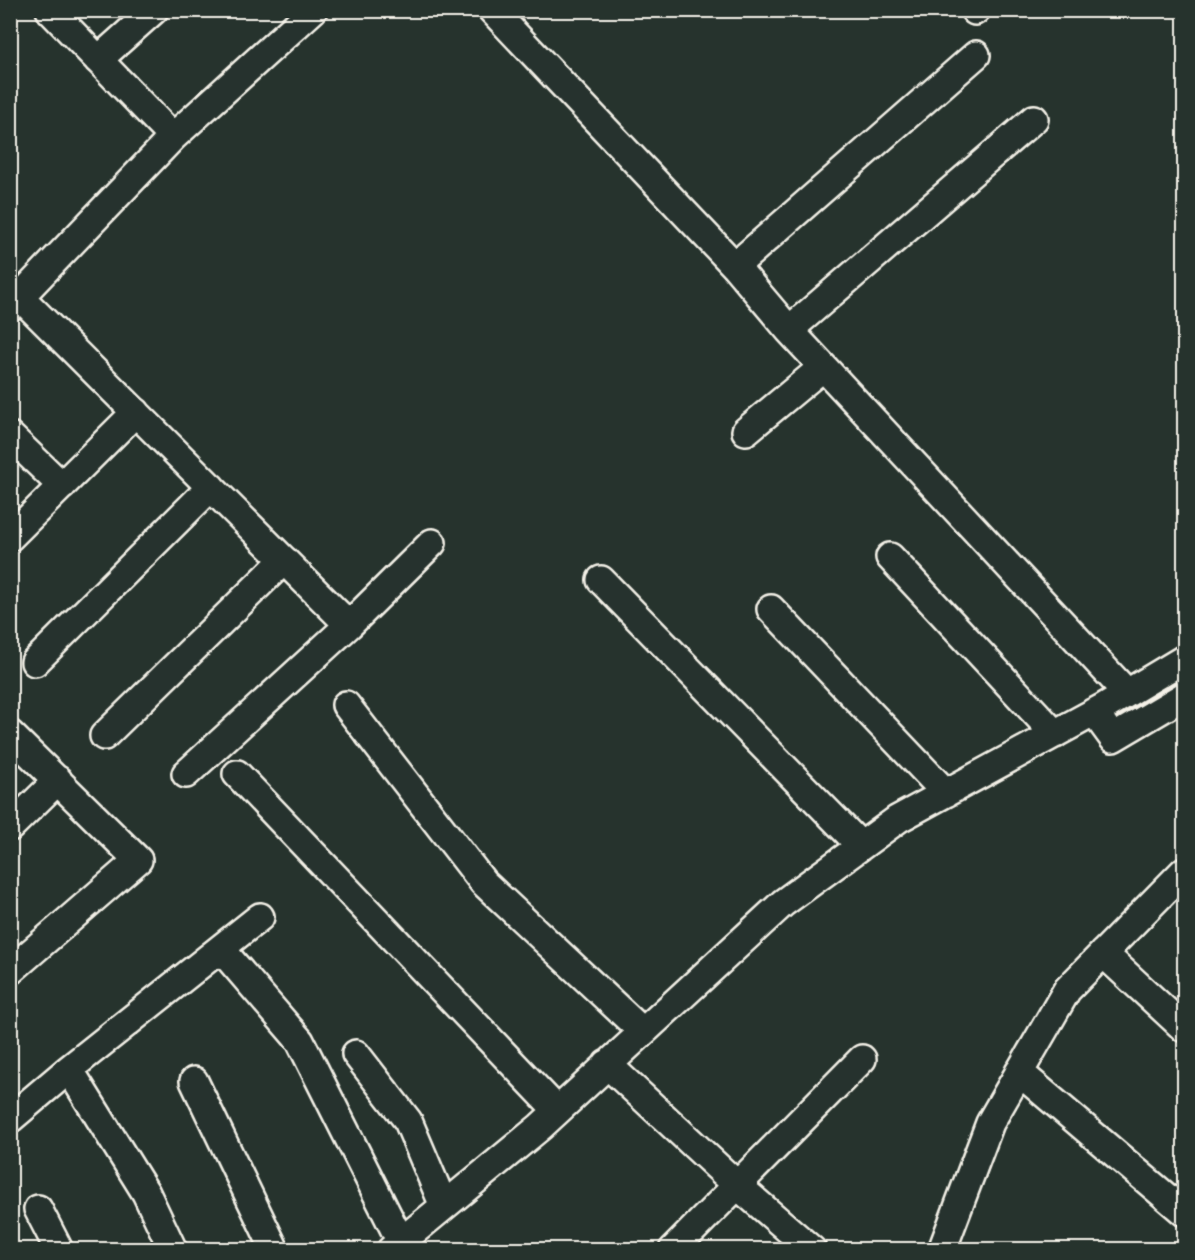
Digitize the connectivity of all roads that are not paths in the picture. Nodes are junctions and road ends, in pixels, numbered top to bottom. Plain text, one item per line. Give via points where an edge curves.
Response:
1 (50, 10) edge
2 (154, 10) edge
3 (313, 10) edge
4 (492, 10) edge
5 (976, 55) dead end
6 (98, 60) junction
7 (1034, 118) dead end
8 (173, 137) junction
9 (735, 266) junction
10 (15, 302) edge
11 (789, 330) junction
12 (823, 367) junction
13 (136, 412) junction
14 (746, 431) dead end
15 (10, 436) edge
16 (62, 486) junction
17 (211, 487) junction
18 (10, 537) edge
19 (432, 543) dead end
20 (890, 557) dead end
21 (284, 560) junction
22 (601, 580) dead end
23 (771, 609) dead end
24 (349, 624) junction
25 (1185, 659) edge
26 (35, 662) dead end
27 (1127, 693) junction
28 (1185, 696) edge
29 (346, 705) dead end
30 (1094, 712) junction
31 (10, 734) edge
32 (1055, 734) junction
33 (104, 736) dead end
34 (186, 774) dead end
35 (237, 774) dead end
36 (58, 780) junction
37 (946, 793) junction
38 (10, 827) edge
39 (861, 846) junction
40 (1185, 871) edge
41 (260, 917) dead end
42 (221, 949) junction
43 (1103, 953) junction
44 (10, 971) edge
45 (1185, 1028) edge
46 (643, 1032) junction
47 (356, 1054) dead end
48 (862, 1059) dead end
49 (607, 1064) junction
50 (69, 1069) junction
51 (1019, 1072) junction
52 (194, 1080) dead end
53 (557, 1110) junction
54 (10, 1119) edge
55 (737, 1185) junction
56 (444, 1206) junction
57 (38, 1209) dead end
58 (1185, 1212) edge
59 (396, 1246) edge
60 (59, 1250) edge
61 (173, 1250) edge
62 (275, 1250) edge
63 (673, 1250) edge
64 (812, 1250) edge
65 (942, 1250) edge

1 - 6 street
2 - 6 street
3 - 8 street
4 - 9 street
5 - 9 street
6 - 8 street
7 - 11 street
8 - 10 street
9 - 11 street
10 - 13 street
11 - 12 street
12 - 14 street
12 - 27 street
13 - 16 street
13 - 17 street
15 - 16 street
16 - 18 street
17 - 21 street
17 - 26 street
19 - 24 street
20 - 32 street
21 - 24 street
21 - 33 street
22 - 39 street
23 - 37 street
24 - 34 street
25 - 27 street
27 - 30 street
28 - 30 street via 1113,738
29 - 46 street via 483,882
30 - 32 street
31 - 36 street
32 - 37 street
35 - 53 street
36 - 38 street
36 - 44 street via 138,860
37 - 39 street via 898,819
39 - 46 street via 783,903
40 - 43 street
41 - 42 street
42 - 50 street
42 - 59 street via 300,1041
43 - 45 street
43 - 51 street via 1067,990
46 - 49 street
47 - 56 street via 408,1121
48 - 55 street
49 - 53 street
49 - 55 street
50 - 54 street
50 - 61 street via 146,1193
51 - 58 street
51 - 65 street via 990,1123
52 - 62 street
53 - 56 street
55 - 63 street
55 - 64 street
56 - 59 street
57 - 60 street

